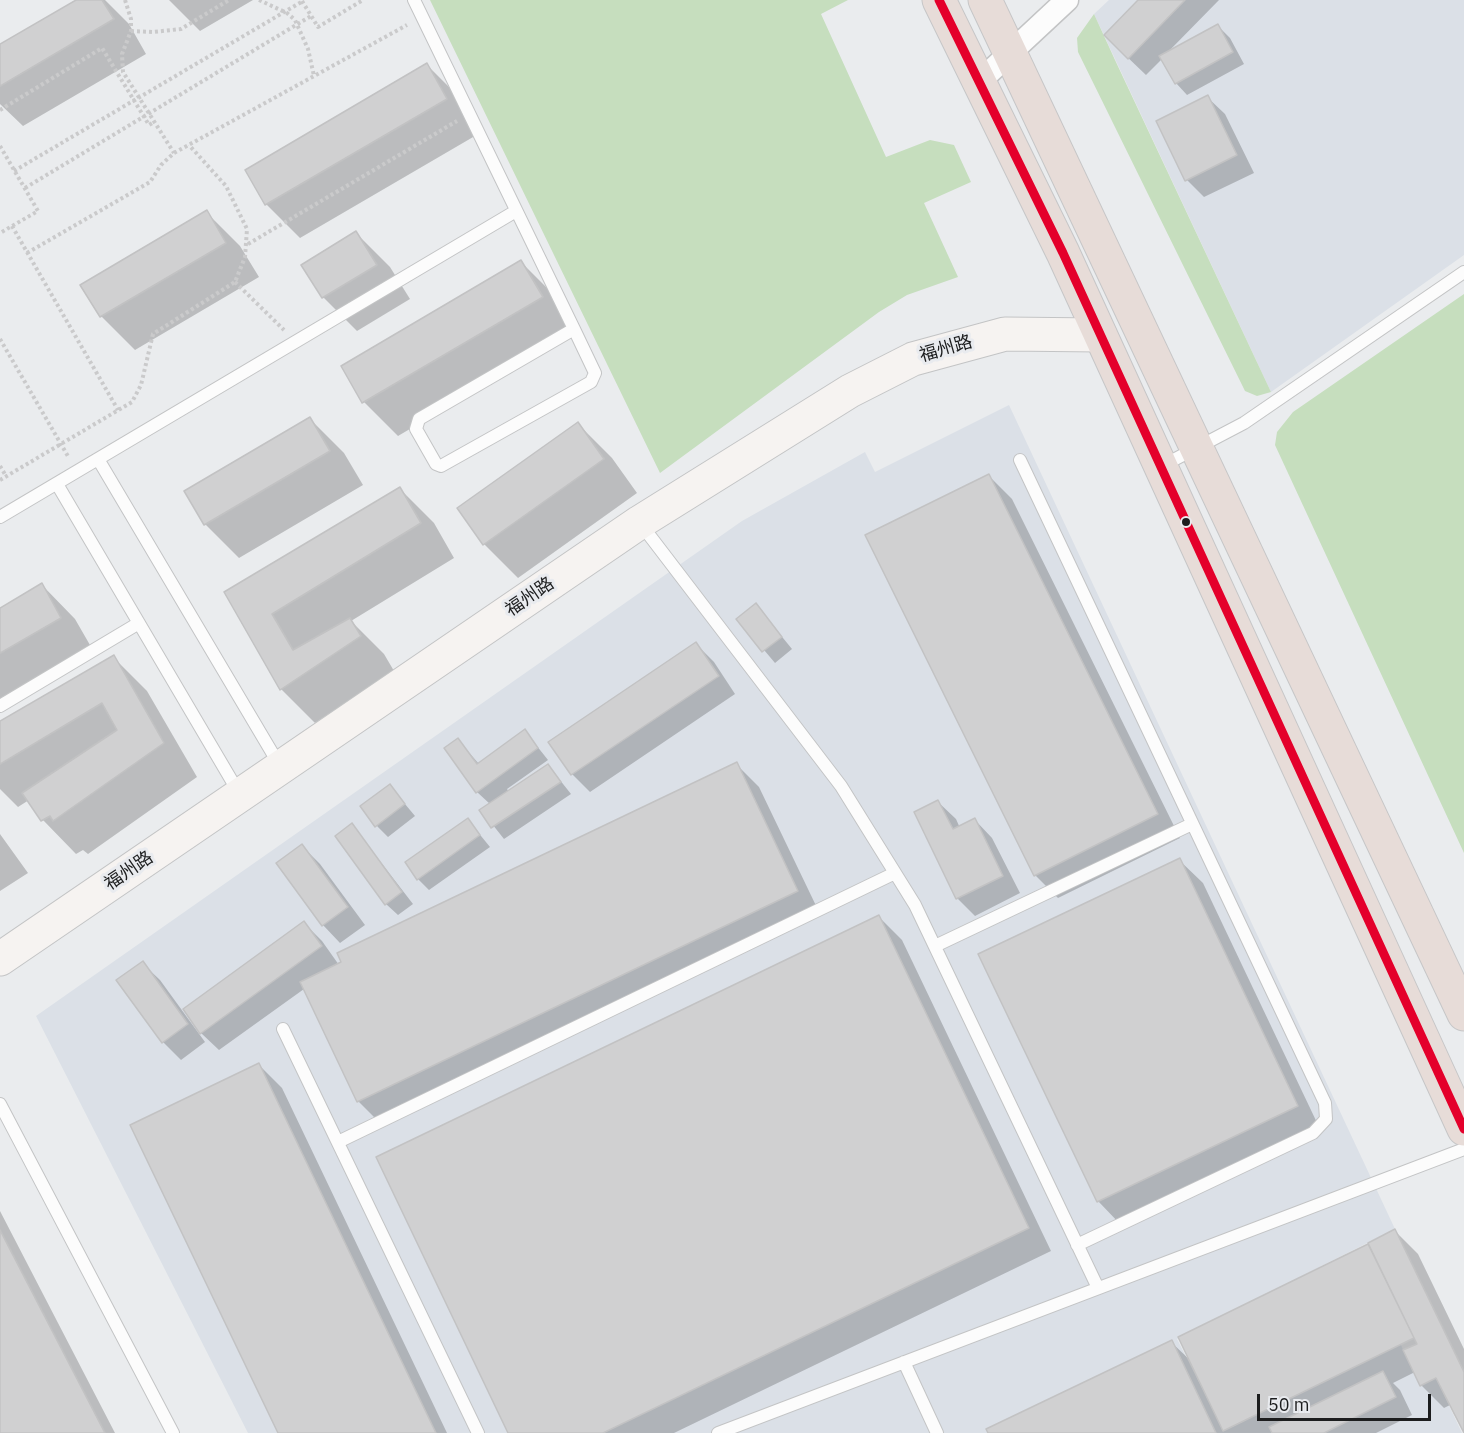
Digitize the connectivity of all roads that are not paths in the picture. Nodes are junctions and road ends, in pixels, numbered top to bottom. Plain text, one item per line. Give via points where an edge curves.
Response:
1 (414, 0) edge
2 (939, 0) edge
3 (985, 0) edge
4 (1067, 0) edge
5 (1011, 54) junction
6 (979, 82) junction
7 (516, 211) junction
8 (1464, 272) edge
9 (574, 329) junction
10 (1100, 335) junction
11 (1196, 448) junction
12 (98, 459) junction
13 (1020, 460) dead end
14 (1161, 466) junction
15 (57, 484) junction
16 (0, 517) edge
17 (640, 522) junction
18 (139, 623) junction
19 (0, 706) edge
20 (281, 767) junction
21 (240, 795) junction
22 (1192, 824) junction
23 (895, 873) junction
24 (935, 946) junction
25 (0, 959) edge
26 (1464, 1014) edge
27 (283, 1029) dead end
28 (1, 1109) edge
29 (1464, 1129) edge
30 (338, 1142) junction
31 (1464, 1149) edge
32 (1077, 1245) junction
33 (1098, 1288) junction
34 (904, 1362) junction
35 (172, 1433) edge
36 (478, 1433) edge
37 (718, 1433) edge
38 (937, 1433) edge

1 - 7 lane
2 - 6 highway
3 - 5 highway
4 - 5 street
5 - 6 street
5 - 11 highway
6 - 10 highway
7 - 9 lane
7 - 12 lane
8 - 11 lane via 1244,423
9 - 9 lane via 595,373 591,382 441,466 435,464 416,429 419,419
10 - 14 highway
10 - 17 street, 福州路 via 1005,334 913,359 850,391
11 - 14 lane
11 - 26 highway
12 - 15 lane
12 - 20 lane
13 - 22 lane
14 - 29 highway
15 - 16 lane
15 - 18 lane
17 - 20 street, 福州路
17 - 23 lane via 841,786
18 - 19 lane
18 - 21 lane
20 - 21 street, 福州路
21 - 25 street, 福州路
22 - 24 lane
22 - 32 lane via 1325,1103 1326,1119 1312,1133
23 - 24 lane
23 - 30 lane
24 - 32 lane
27 - 30 lane
28 - 35 lane
30 - 36 lane
31 - 33 lane
32 - 33 lane
33 - 34 lane
34 - 37 lane
34 - 38 lane

